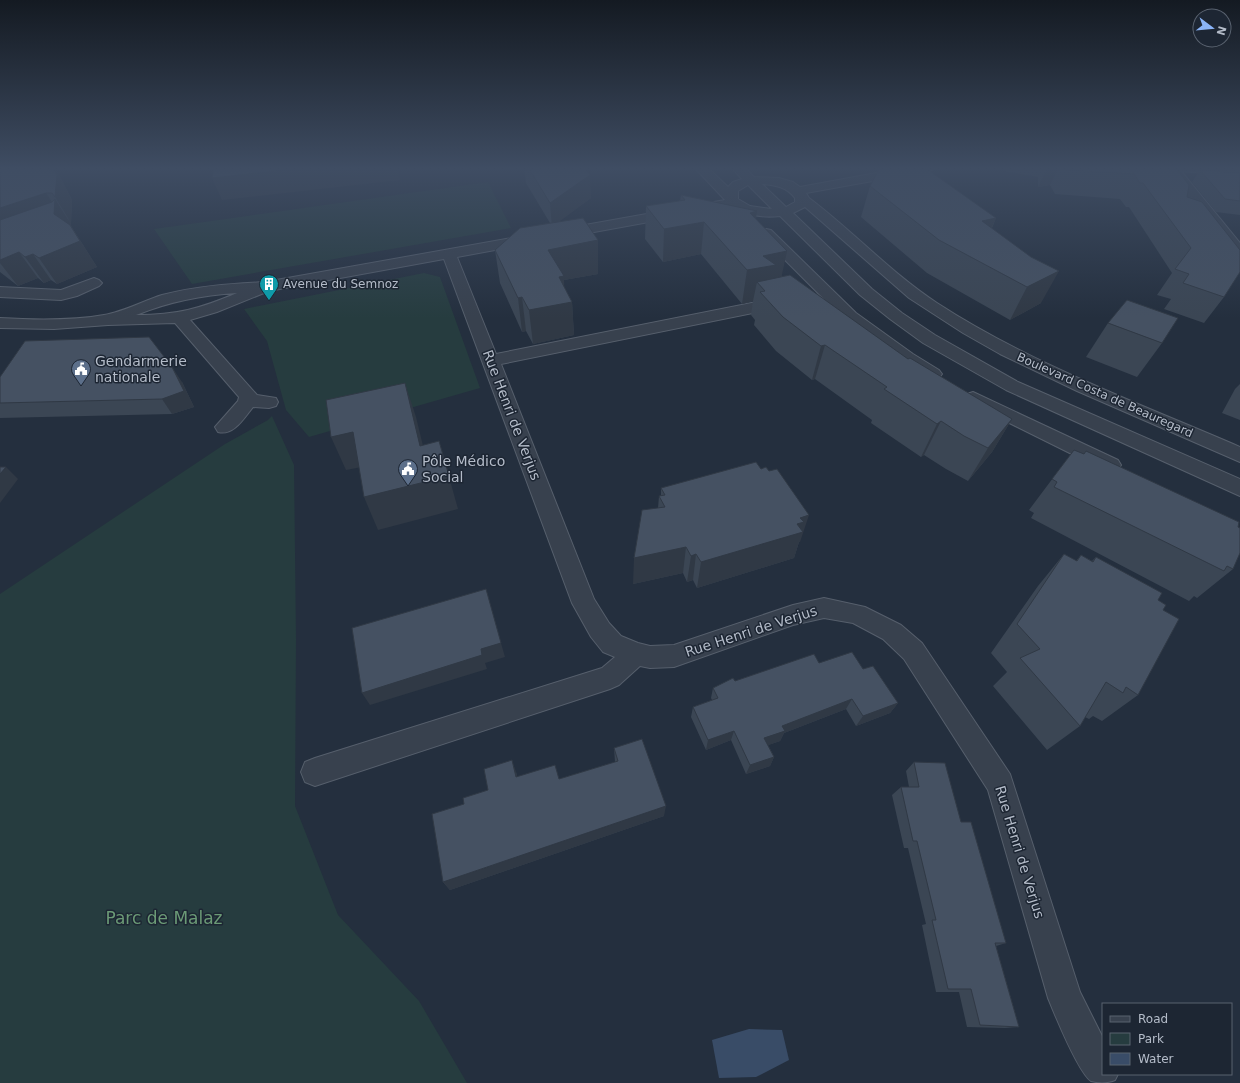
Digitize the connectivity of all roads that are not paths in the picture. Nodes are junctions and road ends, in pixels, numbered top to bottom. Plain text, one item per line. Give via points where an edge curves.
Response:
1 (651, 218) edge
2 (751, 218) edge
3 (790, 218) edge
4 (826, 218) edge
5 (1212, 218) edge
6 (1240, 252) edge
7 (449, 254) junction
8 (94, 283) dead end
9 (265, 287) junction
10 (0, 292) edge
11 (797, 299) edge
12 (179, 318) junction
13 (108, 320) junction
14 (0, 323) edge
15 (491, 361) junction
16 (247, 400) junction
17 (269, 402) dead end
18 (224, 427) dead end
19 (1240, 456) edge
20 (1124, 472) edge
21 (1240, 488) edge
22 (636, 654) junction
23 (315, 772) dead end
24 (1102, 1067) edge
25 (1109, 1075) edge
26 (1115, 1083) edge

1 - 7 street
2 - 20 street via 850,316 907,358 974,399
3 - 21 street via 866,292 936,343 1012,386
4 - 19 street, Boulevard Costa de Beauregard via 931,306 986,340 1060,377
5 - 6 street
7 - 9 street
7 - 15 street, Rue Henri de Verjus
8 - 10 street via 61,295
9 - 12 street via 205,311
9 - 13 street via 189,293
11 - 15 street
12 - 13 street
12 - 16 street via 248,396
13 - 14 street via 76,324
15 - 22 street, Rue Henri de Verjus via 584,603 600,630 612,644
16 - 17 street
16 - 18 street via 239,413
22 - 23 street via 610,677
22 - 24 street, Rue Henri de Verjus via 650,657 674,656 794,615 824,608 857,614 892,632 913,651 1000,784 1065,998 1092,1054
25 - 26 street

